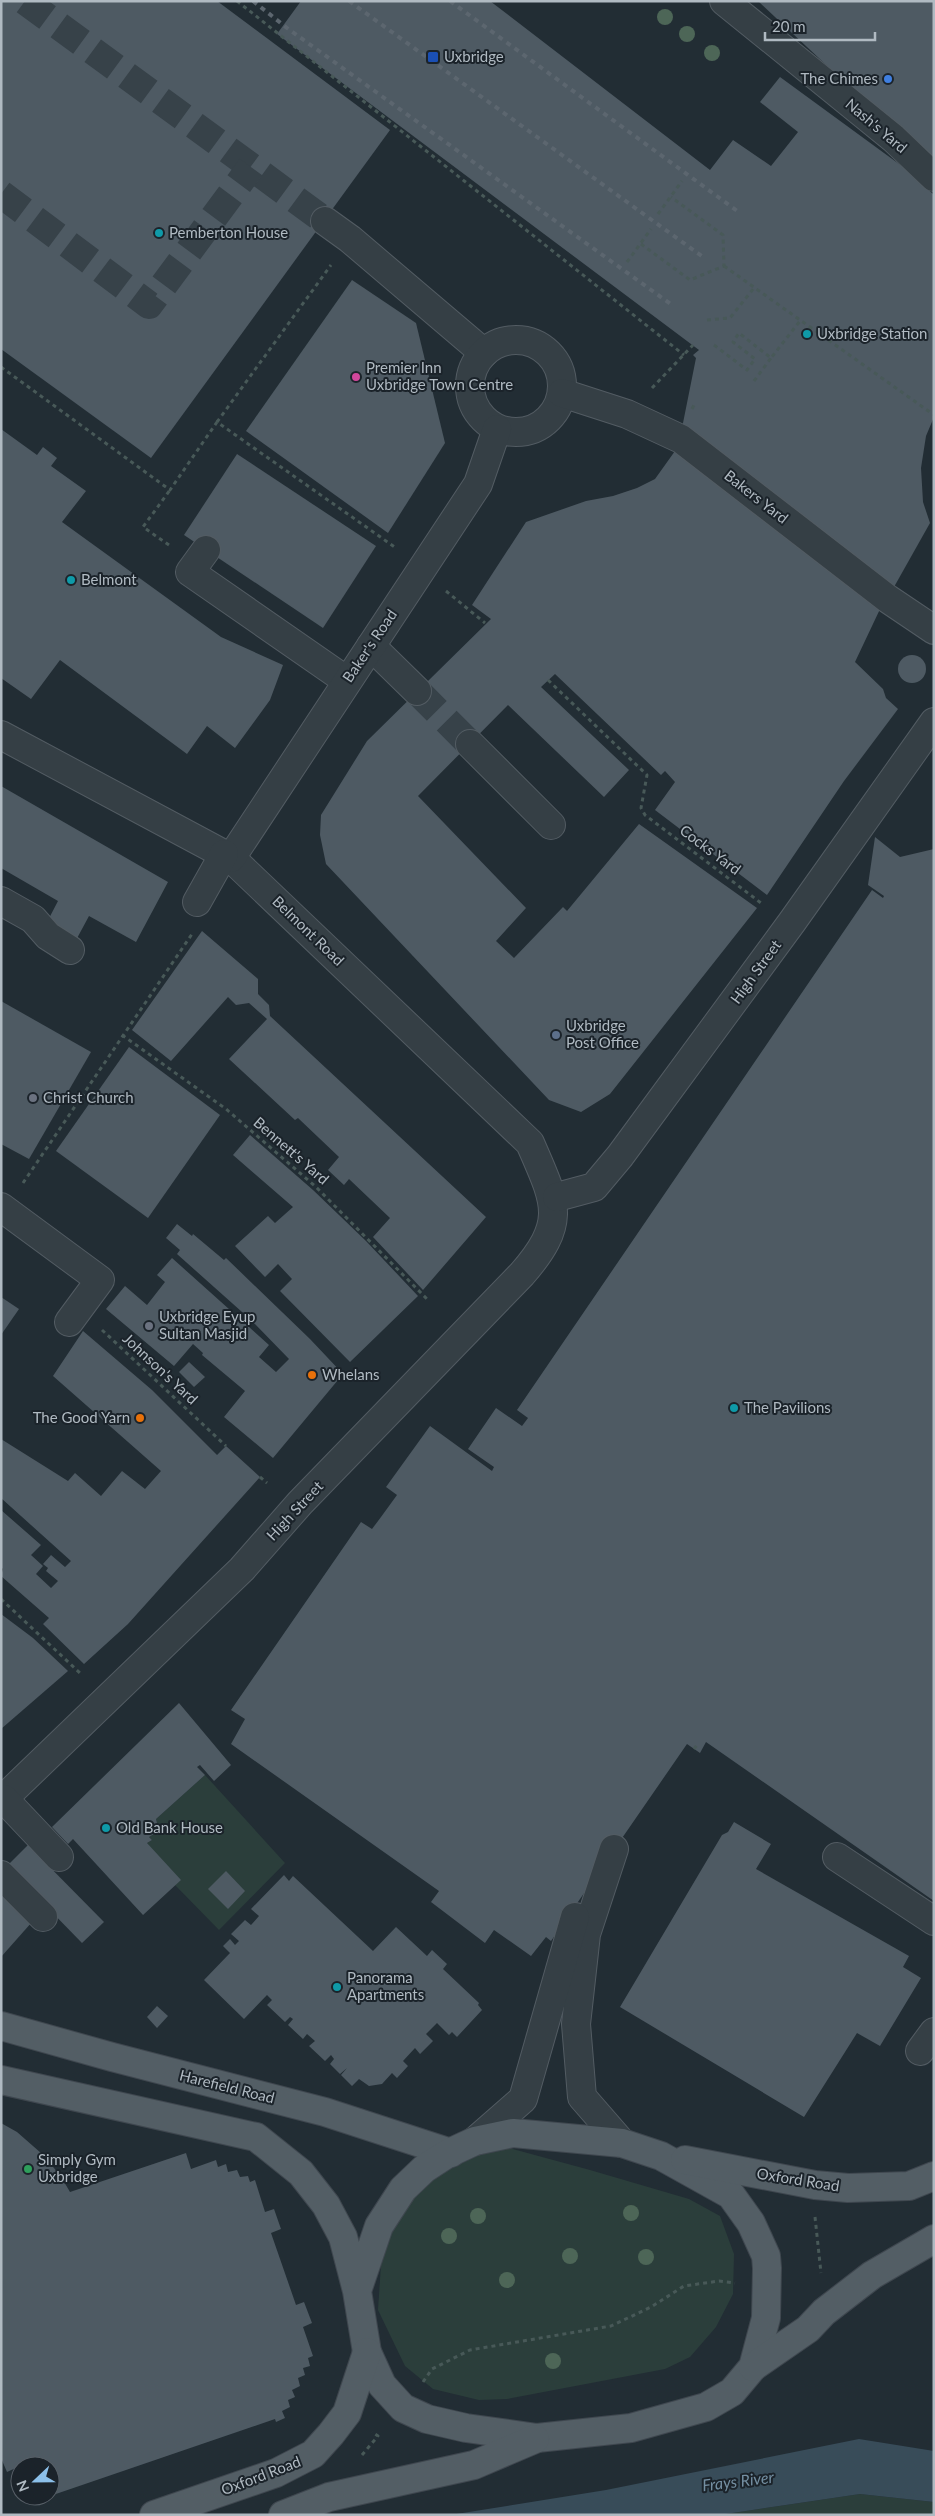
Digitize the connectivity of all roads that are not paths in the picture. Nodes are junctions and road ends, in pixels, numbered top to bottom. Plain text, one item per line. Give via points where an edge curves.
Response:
1 (724, 1) edge
2 (934, 177) edge
3 (325, 221) tunnel mouth
4 (484, 353) junction
5 (562, 393) junction
6 (497, 429) junction
7 (201, 557) road end
8 (934, 630) edge
9 (371, 646) junction
10 (347, 681) junction
11 (416, 691) tunnel mouth
12 (934, 722) edge
13 (1, 735) edge
14 (470, 744) tunnel mouth
15 (551, 825) dead end
16 (228, 856) junction
17 (1, 901) edge
18 (197, 902) dead end
19 (70, 950) dead end
20 (554, 1198) junction
21 (3, 1208) edge
22 (74, 1315) road end
23 (3, 1800) edge
24 (614, 1848) dead end
25 (59, 1857) dead end
26 (837, 1857) dead end
27 (1, 1874) edge
28 (580, 1897) dead end
29 (43, 1917) dead end
30 (934, 1921) edge
31 (1, 2026) edge
32 (1, 2080) edge
33 (475, 2141) junction
34 (622, 2143) junction
35 (451, 2152) junction
36 (661, 2156) junction
37 (934, 2176) edge
38 (934, 2239) edge
39 (357, 2291) junction
40 (367, 2352) junction
41 (753, 2366) junction
42 (537, 2438) junction
43 (154, 2515) edge
44 (282, 2515) edge

1 - 2 street, Nash's Yard via 893,138
3 - 4 street
4 - 5 street via 506,341 532,342 552,357 559,368
4 - 6 street via 473,369 469,389 475,408
5 - 6 street via 546,422 531,430 515,433
5 - 8 street, Bakers Yard via 627,414 681,439 888,599
6 - 9 street, Baker's Road via 478,484
7 - 10 street via 190,572
9 - 10 street, Baker's Road
9 - 11 street
10 - 16 street, Baker's Road
12 - 20 street, High Street via 620,1156 594,1187
13 - 16 street, Belmont Road
14 - 15 street
16 - 18 street, Baker's Road
16 - 20 street, Belmont Road via 530,1143
17 - 19 street via 33,919 48,936
20 - 23 street, High Street via 550,1236 522,1274 307,1496 242,1569
21 - 22 street via 100,1280
23 - 25 street
24 - 34 street via 586,1934 576,2024 582,2097
26 - 30 street
27 - 29 street
28 - 33 street via 523,2099
31 - 35 main road, Harefield Road via 325,2112
32 - 39 main road via 256,2137 301,2173 326,2205 343,2237
33 - 34 main road via 513,2133
33 - 35 main road
34 - 36 main road
35 - 39 main road via 424,2169 403,2189 380,2226
36 - 37 main road, Oxford Road via 815,2185 848,2188 909,2186
36 - 41 main road via 731,2195 751,2223 766,2256 766,2318
38 - 41 main road via 872,2275 824,2312 808,2329
39 - 40 main road
40 - 42 main road via 382,2385 403,2408 437,2422
40 - 43 main road, Oxford Road via 346,2413 313,2454 276,2473
41 - 42 main road via 732,2392 706,2407 631,2428
42 - 44 main road via 474,2465 329,2497

